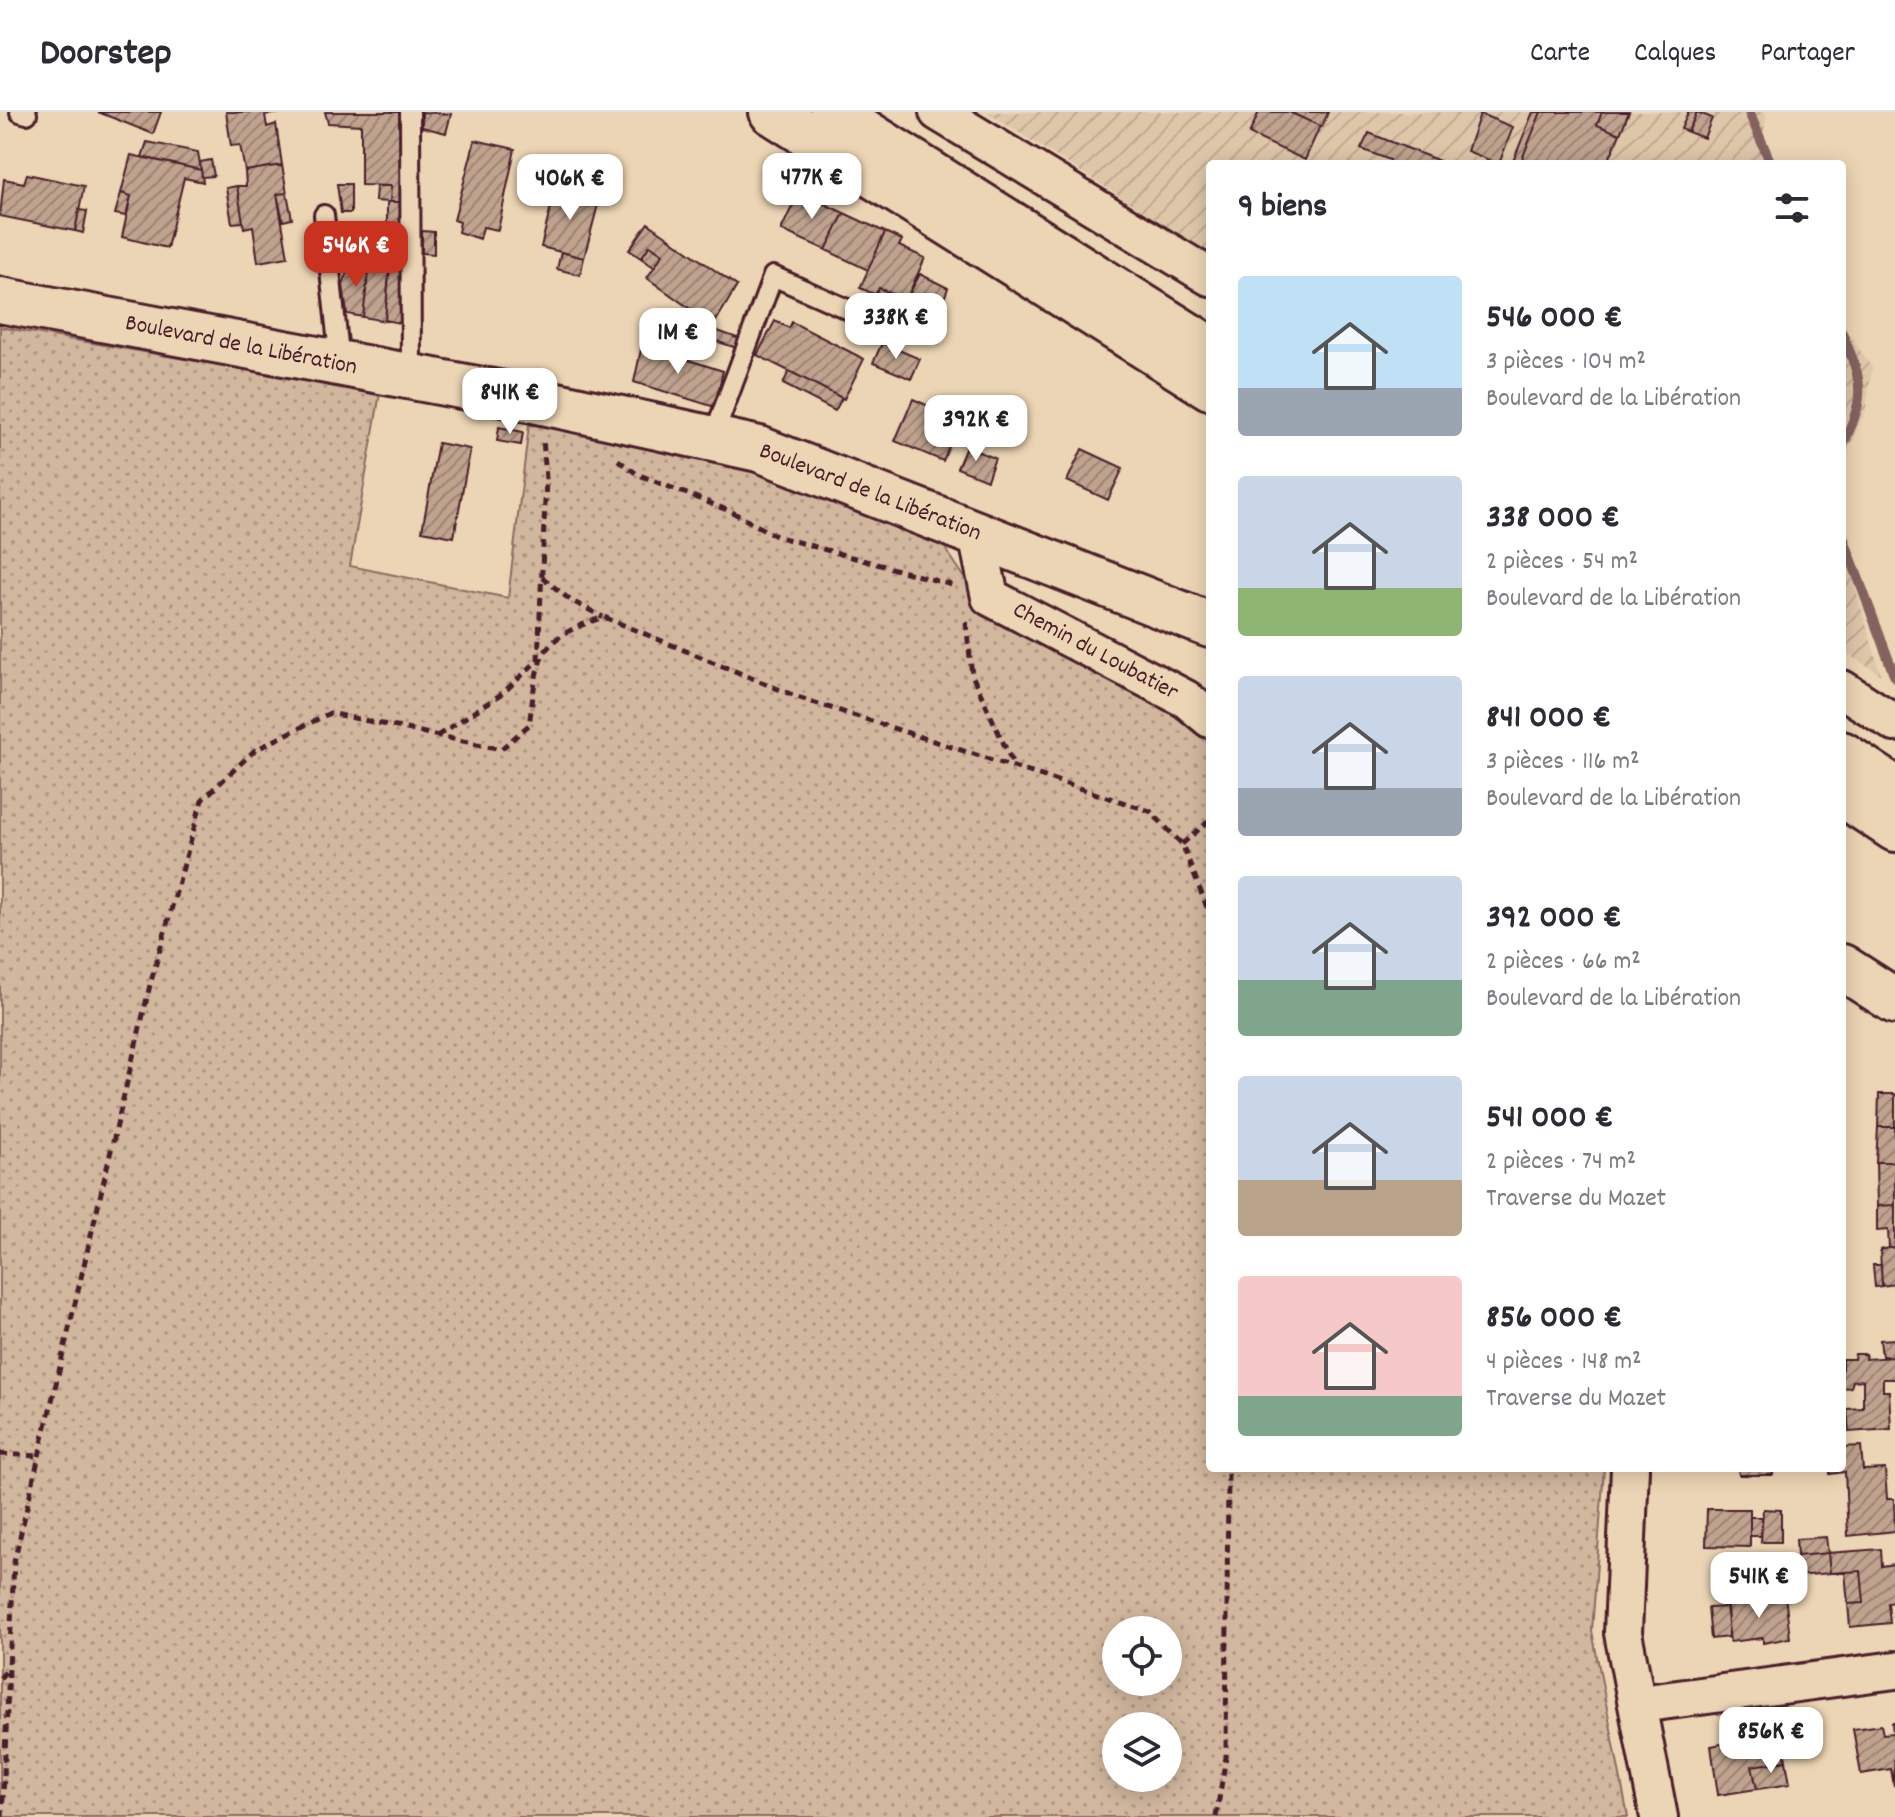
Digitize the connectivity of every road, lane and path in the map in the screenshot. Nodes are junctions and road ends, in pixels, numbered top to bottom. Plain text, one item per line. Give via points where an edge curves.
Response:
1 (410, 112) edge
2 (772, 112) edge
3 (833, 112) edge
4 (938, 112) edge
5 (324, 215) dead end
6 (1206, 275) edge
7 (0, 300) edge
8 (883, 325) dead end
9 (1206, 346) edge
10 (340, 364) junction
11 (411, 378) junction
12 (1206, 384) edge
13 (541, 402) junction
14 (712, 440) junction
15 (613, 456) dead end
16 (977, 535) junction
17 (542, 577) junction
18 (990, 597) junction
19 (604, 617) junction
20 (1206, 623) edge
21 (538, 660) junction
22 (1846, 692) edge
23 (1206, 716) edge
24 (1895, 723) edge
25 (437, 736) junction
26 (1846, 757) edge
27 (1014, 767) junction
28 (1895, 789) edge
29 (1846, 797) edge
30 (1206, 823) edge
31 (1895, 829) edge
32 (1182, 844) junction
33 (1206, 905) edge
34 (1846, 970) edge
35 (1895, 1001) edge
36 (0, 1454) edge
37 (39, 1456) junction
38 (1228, 1472) edge
39 (1630, 1472) edge
40 (9, 1668) junction
41 (1895, 1670) edge
42 (0, 1678) edge
43 (1640, 1704) junction
44 (2, 1817) edge
45 (1216, 1817) edge
46 (1659, 1817) edge

1 - 11 lane
2 - 12 street
3 - 9 street
4 - 6 street
5 - 10 lane
7 - 10 street, Boulevard de la Libération
8 - 14 lane via 773,276
10 - 11 street, Boulevard de la Libération
11 - 13 street, Boulevard de la Libération
13 - 14 street, Boulevard de la Libération
13 - 17 path via 546,479
14 - 16 street, Boulevard de la Libération via 759,449
15 - 18 path via 637,474 776,536
16 - 18 street, Chemin du Loubatier
16 - 20 street, Boulevard de la Libération
17 - 19 path via 570,600
17 - 21 path
18 - 23 street, Chemin du Loubatier via 1186,699
18 - 27 path via 965,623 972,675
19 - 21 path via 565,630
19 - 27 path via 800,698
21 - 25 path via 503,693
21 - 25 path via 529,725 501,749
22 - 24 street
25 - 37 path via 330,713 255,750 202,800 150,985
26 - 28 street
27 - 32 path via 1150,811
29 - 31 street
30 - 32 path
32 - 33 path
34 - 35 street
36 - 37 path
37 - 40 path via 14,1562
38 - 45 path via 1226,1757
39 - 43 street via 1623,1633
40 - 42 path
40 - 44 path
41 - 43 street
43 - 46 street

